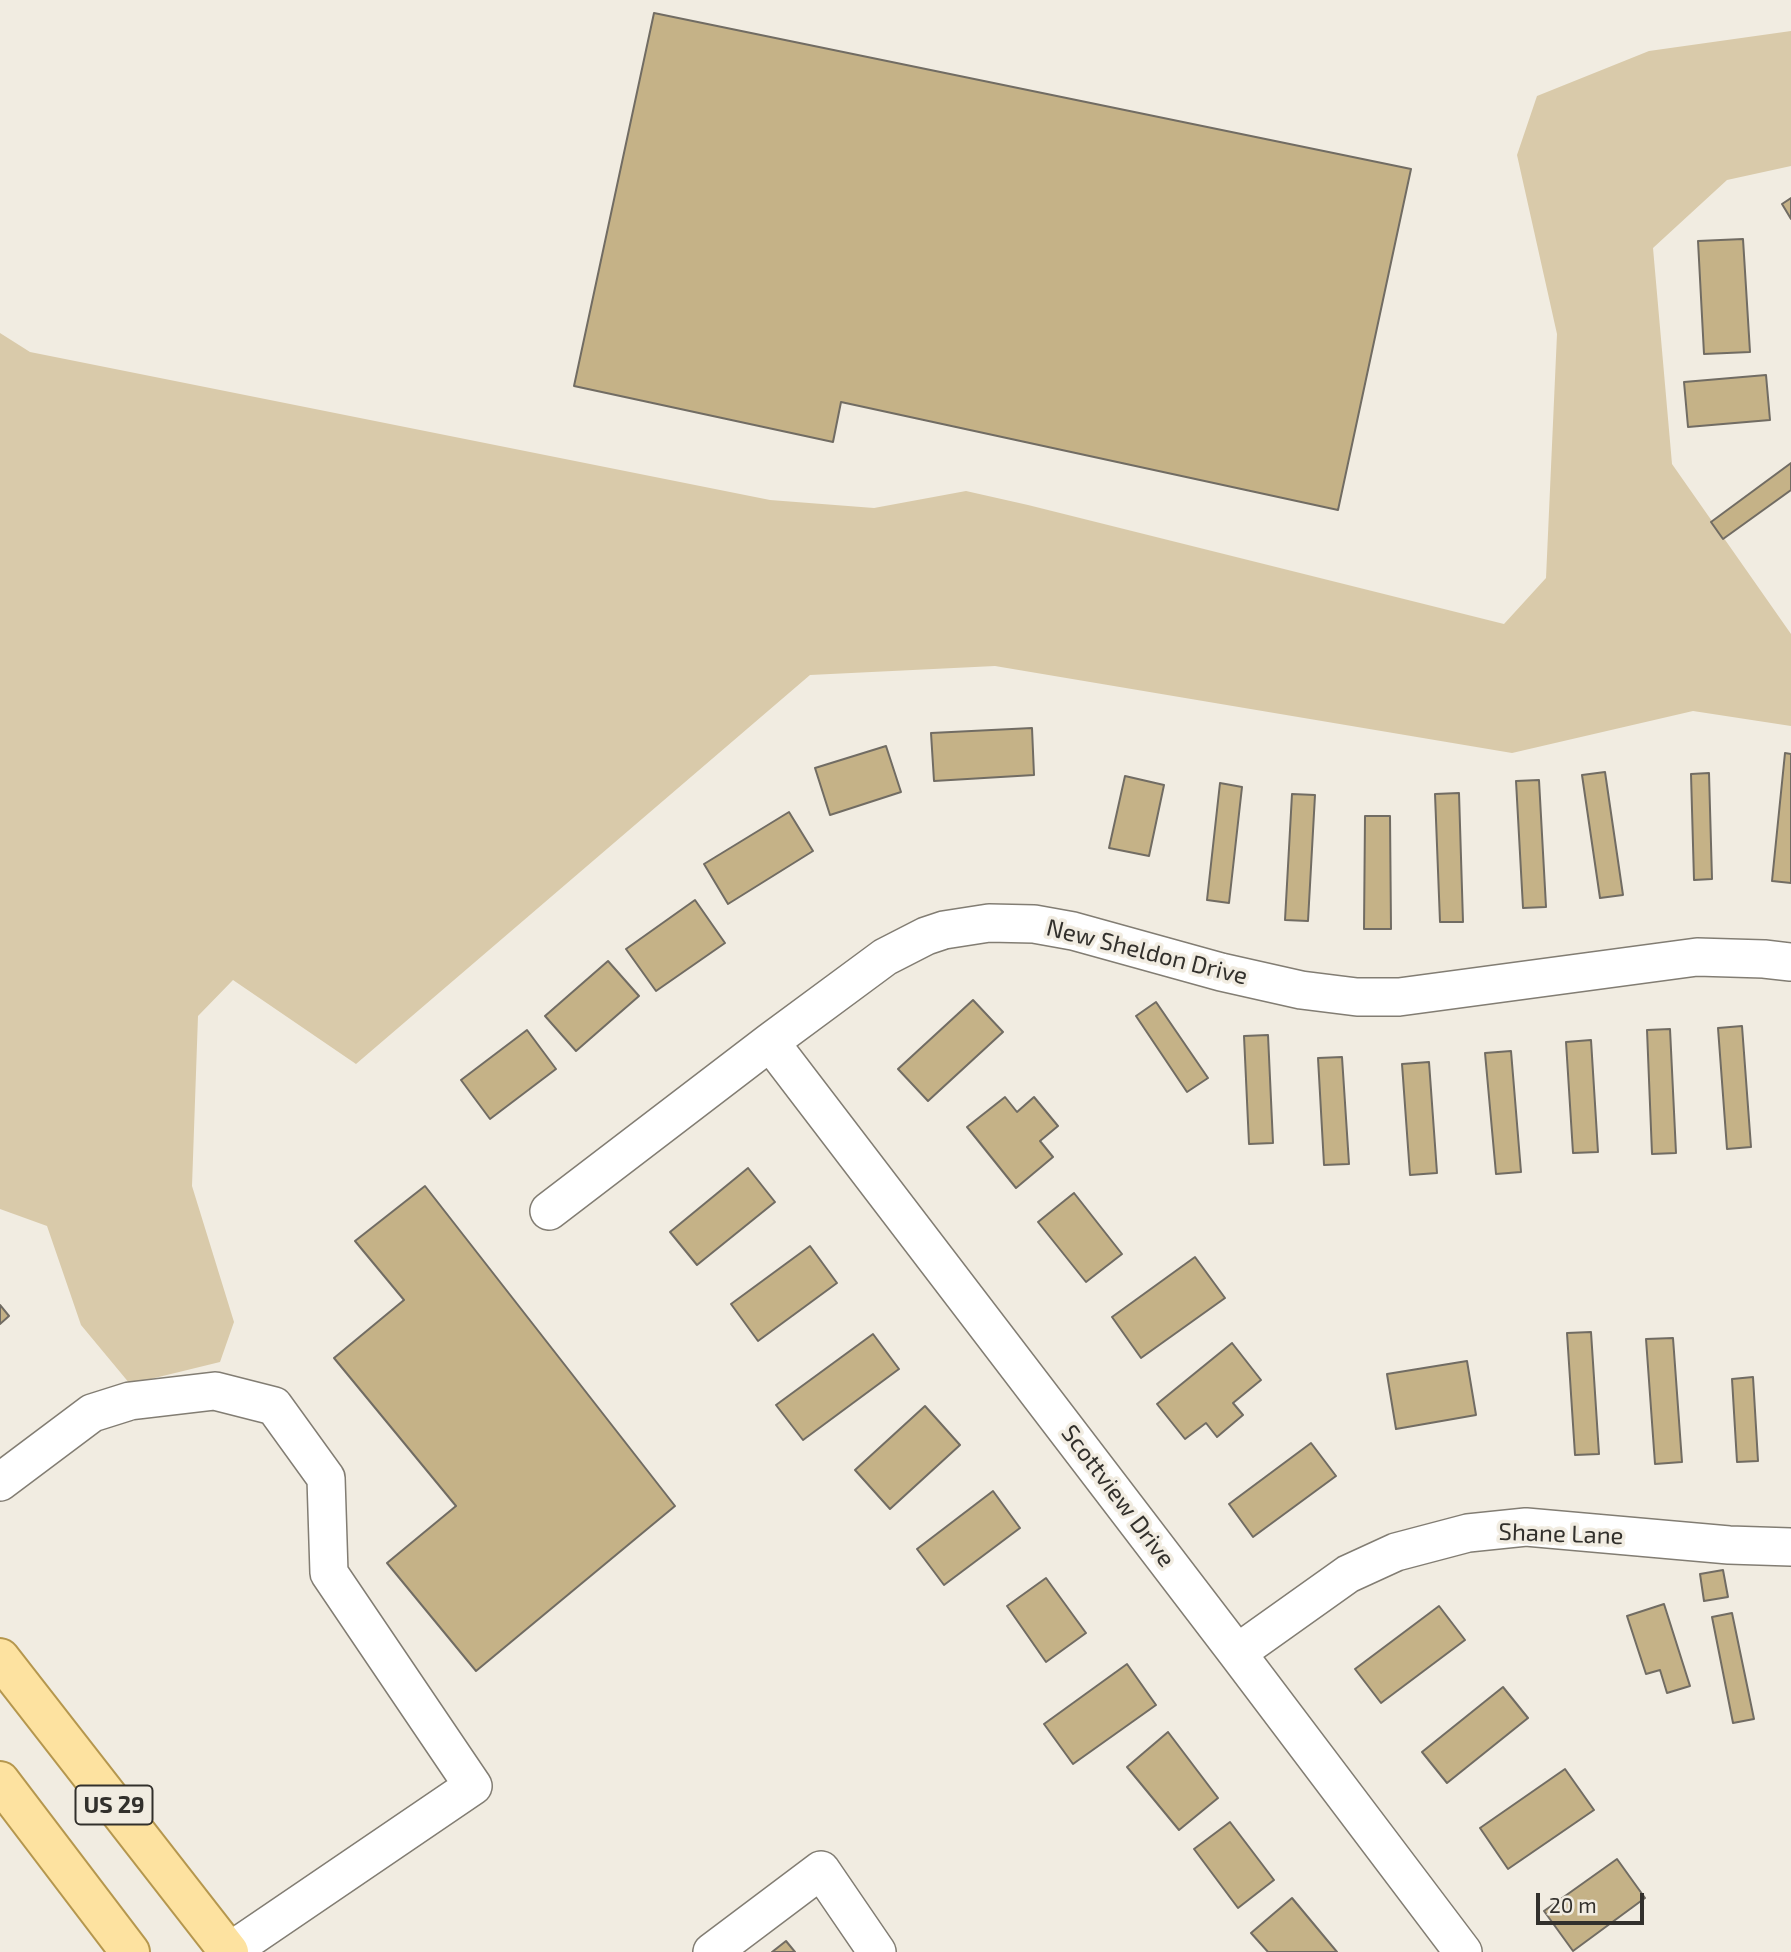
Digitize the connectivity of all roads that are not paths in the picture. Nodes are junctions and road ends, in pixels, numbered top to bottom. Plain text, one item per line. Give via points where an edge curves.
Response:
1 (1791, 962) edge
2 (770, 1042) junction
3 (549, 1211) dead end
4 (0, 1482) edge
5 (1791, 1548) edge
6 (1237, 1653) junction
7 (0, 1658) edge
8 (0, 1781) edge
9 (130, 1952) edge
10 (229, 1952) edge
11 (712, 1952) edge
12 (877, 1952) edge
13 (1463, 1952) edge

1 - 2 street, New Sheldon Drive via 1697,957 1399,997 1357,997 1221,972 1073,931 989,923 944,930 886,957
2 - 3 street, New Sheldon Drive
2 - 6 street, Scottview Drive
4 - 10 street via 92,1413 130,1401 215,1391 274,1406 326,1478 329,1573 473,1786
5 - 6 street, Shane Lane via 1526,1527 1468,1533 1396,1552 1348,1574
6 - 13 street, Scottview Drive
7 - 10 main road, US 29
8 - 9 main road, US 29
11 - 12 street via 821,1870

